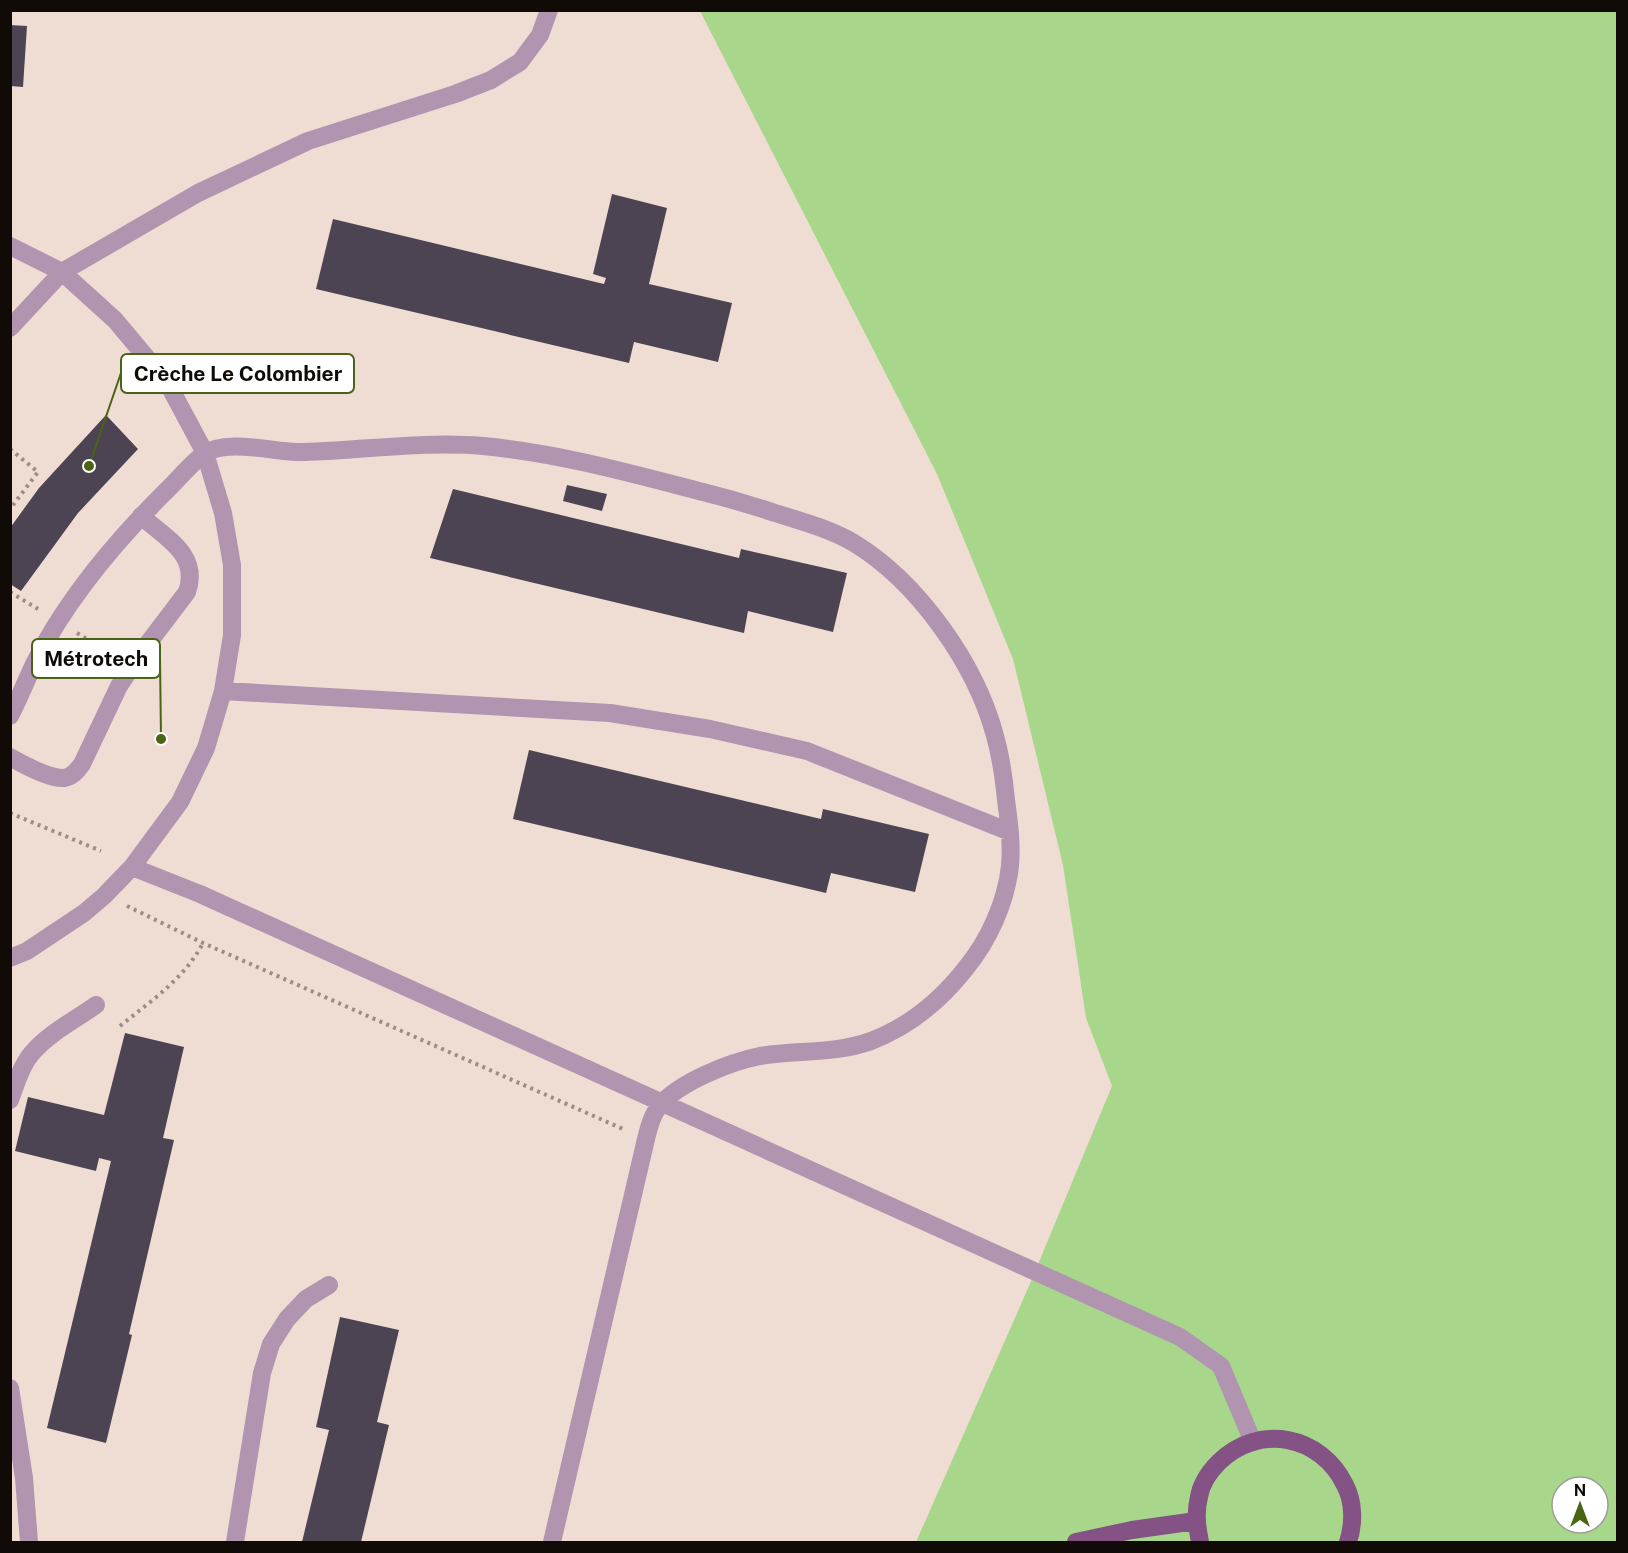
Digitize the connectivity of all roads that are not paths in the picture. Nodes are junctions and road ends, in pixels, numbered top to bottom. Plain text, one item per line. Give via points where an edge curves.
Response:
1 (549, 10) edge
2 (10, 246) edge
3 (62, 272) junction
4 (10, 328) edge
5 (205, 453) junction
6 (141, 516) junction
7 (223, 691) junction
8 (10, 716) edge
9 (10, 757) edge
10 (1010, 832) junction
11 (132, 867) junction
12 (10, 958) edge
13 (96, 1005) dead end
14 (10, 1100) edge
15 (661, 1104) junction
16 (329, 1285) dead end
17 (10, 1388) edge
18 (1253, 1442) junction
19 (1196, 1521) junction
20 (29, 1542) edge
21 (235, 1542) edge
22 (552, 1542) edge
23 (1076, 1542) edge
24 (1200, 1542) edge
25 (1351, 1542) edge

1 - 3 lane via 540,35 520,62 491,80 308,141 198,193
2 - 3 lane
3 - 4 lane
3 - 5 lane via 115,320 167,382
5 - 6 lane
5 - 7 lane via 223,513 232,565 232,635
5 - 10 lane via 224,446 299,452 433,445 525,450 725,497 811,524 853,543 896,576 929,613 979,691 1004,778
6 - 8 lane via 58,622
6 - 9 lane via 186,556 191,581 187,592 119,686 75,774 64,778 51,776
7 - 10 lane via 610,713 710,729 807,751
7 - 11 lane via 206,748 180,802
10 - 15 lane via 1010,867 990,932 951,987 921,1014 867,1042 830,1051 736,1062 678,1090
11 - 12 lane via 84,913
11 - 15 lane via 211,899
13 - 14 lane via 48,1037 31,1054
15 - 18 lane via 1180,1337 1221,1366
15 - 22 lane via 646,1139
16 - 21 lane via 306,1299 286,1319 272,1344 262,1373
17 - 20 lane
18 - 19 main road via 1229,1453 1210,1471 1199,1495
18 - 25 main road via 1277,1438 1322,1454 1338,1471 1349,1493 1353,1517
19 - 23 main road
19 - 24 main road

